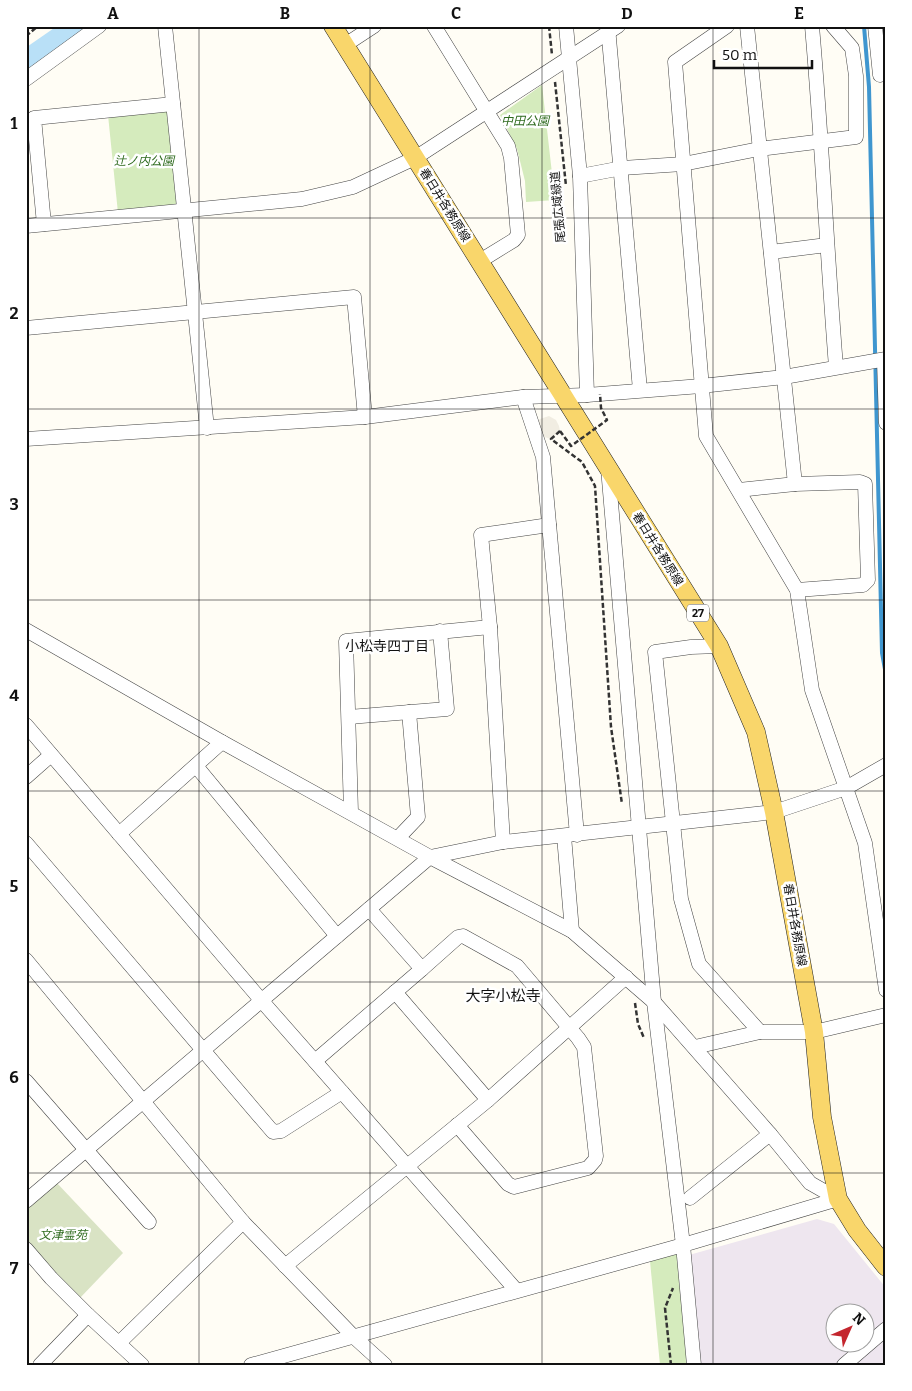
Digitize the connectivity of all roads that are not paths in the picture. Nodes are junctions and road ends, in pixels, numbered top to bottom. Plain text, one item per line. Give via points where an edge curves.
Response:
1 (99, 26) edge
2 (165, 26) edge
3 (333, 26) edge
4 (374, 26) edge
5 (434, 26) edge
6 (566, 26) edge
7 (727, 26) edge
8 (747, 26) edge
9 (812, 26) edge
10 (833, 26) edge
11 (875, 26) edge
12 (612, 29) edge
13 (345, 45) junction
14 (569, 58) junction
15 (883, 75) edge
16 (856, 76) junction
17 (26, 79) edge
18 (173, 104) junction
19 (487, 110) junction
20 (822, 142) junction
21 (759, 149) junction
22 (415, 158) junction
23 (683, 164) junction
24 (622, 168) junction
25 (580, 176) junction
26 (184, 210) junction
27 (44, 224) junction
28 (26, 226) edge
29 (826, 245) junction
30 (771, 252) junction
31 (480, 261) junction
32 (194, 314) junction
33 (26, 328) edge
34 (885, 360) edge
35 (836, 367) junction
36 (784, 377) junction
37 (701, 386) junction
38 (640, 390) junction
39 (593, 394) junction
40 (563, 395) junction
41 (523, 397) junction
42 (365, 417) junction
43 (886, 423) edge
44 (207, 428) junction
45 (26, 439) edge
46 (608, 468) junction
47 (795, 484) junction
48 (739, 490) junction
49 (550, 525) junction
50 (797, 590) junction
51 (490, 627) junction
52 (26, 630) edge
53 (440, 631) junction
54 (719, 646) junction
55 (409, 712) junction
56 (349, 717) junction
57 (26, 725) edge
58 (222, 742) junction
59 (51, 755) junction
60 (886, 765) edge
61 (196, 766) junction
62 (26, 777) edge
63 (846, 788) junction
64 (350, 812) junction
65 (774, 812) junction
66 (674, 822) junction
67 (640, 827) junction
68 (120, 834) junction
69 (570, 835) junction
70 (398, 838) junction
71 (503, 842) junction
72 (26, 843) edge
73 (430, 857) junction
74 (880, 903) edge
75 (369, 909) junction
76 (572, 931) junction
77 (337, 936) junction
78 (26, 960) edge
79 (422, 969) junction
80 (626, 977) junction
81 (886, 990) edge
82 (396, 992) junction
83 (261, 1000) junction
84 (654, 1002) junction
85 (886, 1015) edge
86 (570, 1028) junction
87 (760, 1032) junction
88 (814, 1032) junction
89 (696, 1047) junction
90 (203, 1052) junction
91 (314, 1061) junction
92 (26, 1081) edge
93 (342, 1092) junction
94 (144, 1100) junction
95 (488, 1100) junction
96 (457, 1125) junction
97 (770, 1134) junction
98 (86, 1150) junction
99 (407, 1166) junction
100 (690, 1198) dead end
101 (838, 1199) junction
102 (26, 1201) edge
103 (149, 1222) dead end
104 (244, 1222) junction
105 (683, 1245) junction
106 (26, 1249) edge
107 (285, 1266) junction
108 (886, 1267) edge
109 (516, 1290) junction
110 (88, 1315) junction
111 (886, 1329) edge
112 (353, 1336) junction
113 (118, 1343) junction
114 (40, 1365) edge
115 (142, 1365) edge
116 (251, 1365) edge
117 (385, 1365) edge
118 (694, 1365) edge
119 (844, 1365) edge

1 - 17 street
2 - 18 street
3 - 13 main road, 春日井各務原線 / 27
4 - 13 street
5 - 19 street
6 - 14 street
7 - 23 street via 675,62
8 - 21 street
9 - 20 street
10 - 16 street via 852,48
11 - 15 street
12 - 14 street
12 - 24 street
13 - 22 main road, 春日井各務原線 / 27
14 - 19 street
14 - 25 street
15 - 16 street
16 - 20 street via 856,137
18 - 26 street
18 - 27 street via 34,118
19 - 22 street
19 - 31 street via 508,146 519,232 514,240
20 - 21 street
20 - 29 street
21 - 23 street
21 - 30 street
22 - 26 street via 373,180 335,192 302,199
22 - 31 main road, 春日井各務原線 / 27
23 - 24 street
23 - 37 street
24 - 25 street
24 - 38 street
25 - 39 street
26 - 27 street
26 - 32 street
27 - 28 street
29 - 30 street
29 - 35 street
30 - 36 street
31 - 40 main road, 春日井各務原線 / 27
32 - 33 street
32 - 42 street via 354,297
32 - 44 street
34 - 35 street
34 - 43 street
35 - 36 street
36 - 37 street
36 - 47 street
37 - 38 street
37 - 48 street via 706,436
38 - 39 street
39 - 40 street
40 - 41 street
40 - 46 main road, 春日井各務原線 / 27
41 - 42 street
41 - 49 street via 543,457
42 - 44 street
44 - 45 street
46 - 54 main road, 春日井各務原線 / 27
46 - 67 street
47 - 48 street
47 - 50 street via 865,484 868,580 863,585
48 - 50 street
49 - 51 street via 481,535
49 - 69 street
50 - 63 street via 812,690
51 - 53 street
51 - 71 street
52 - 58 street
53 - 55 street via 447,709
53 - 56 street via 346,641
54 - 65 main road, 春日井各務原線 / 27 via 756,732
54 - 66 street via 655,652
55 - 56 street
55 - 70 street via 418,817
56 - 64 street
57 - 59 street
58 - 61 street
58 - 64 street
59 - 62 street
59 - 68 street
60 - 63 street
61 - 68 street
61 - 77 street
63 - 65 street
63 - 74 street
64 - 70 street
65 - 66 street
65 - 88 main road, 春日井各務原線 / 27
66 - 67 street
66 - 87 street via 681,899 699,964
67 - 69 street
67 - 84 street
68 - 83 street
69 - 71 street
69 - 76 street
70 - 73 street
71 - 73 street
72 - 90 street
73 - 75 street
73 - 76 street
74 - 81 street
75 - 77 street
75 - 79 street
76 - 80 street
77 - 83 street
78 - 94 street
79 - 82 street
79 - 86 street via 458,937 467,937 517,966
80 - 84 street
80 - 86 street
82 - 91 street
82 - 95 street
83 - 90 street
83 - 91 street
84 - 89 street
84 - 105 street
85 - 88 street
86 - 95 street
86 - 96 street via 584,1047 596,1156 588,1168 514,1187
87 - 88 street
87 - 89 street
88 - 101 main road, 春日井各務原線 / 27 via 822,1117
89 - 97 street
90 - 93 street via 273,1132 281,1131
90 - 94 street
91 - 93 street
92 - 98 street
93 - 99 street
94 - 98 street
94 - 104 street
95 - 96 street
96 - 99 street
97 - 100 street
97 - 101 street via 810,1183
98 - 102 street
98 - 103 street
99 - 107 street
99 - 109 street
101 - 105 street
101 - 108 main road, 春日井各務原線 / 27
104 - 107 street
104 - 113 street
105 - 109 street
105 - 118 street
106 - 110 street
107 - 112 street
109 - 112 street
110 - 113 street
110 - 114 street
111 - 119 street
112 - 116 street
112 - 117 street
113 - 115 street

